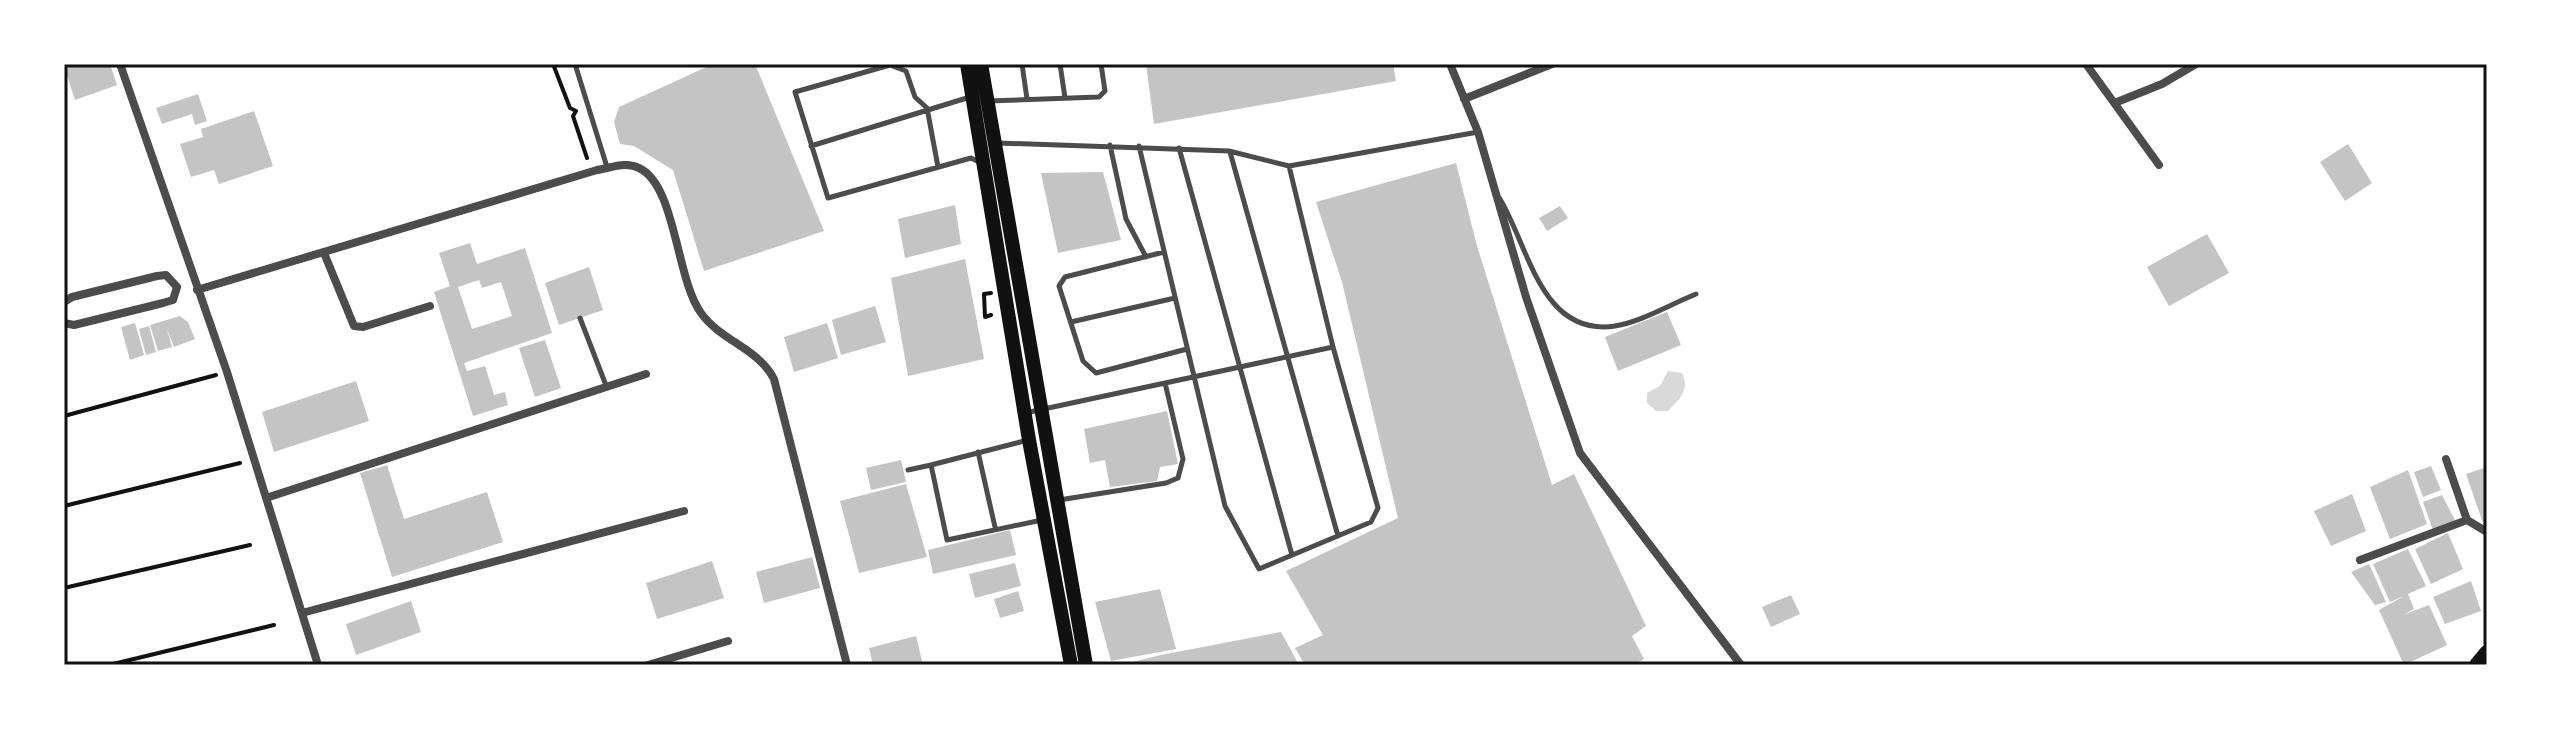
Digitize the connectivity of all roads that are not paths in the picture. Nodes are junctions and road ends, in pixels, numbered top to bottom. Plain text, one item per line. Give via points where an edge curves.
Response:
1 (120, 64) edge
2 (575, 64) edge
3 (967, 64) edge
4 (981, 64) edge
5 (1022, 64) edge
6 (1060, 64) edge
7 (1101, 64) edge
8 (1450, 64) edge
9 (1552, 64) edge
10 (2086, 64) edge
11 (2196, 64) edge
12 (982, 96) junction
13 (1065, 98) junction
14 (1027, 99) junction
15 (1464, 99) junction
16 (2117, 102) junction
17 (927, 108) junction
18 (1478, 132) junction
19 (997, 143) junction
20 (1110, 145) junction
21 (811, 146) junction
22 (1139, 146) junction
23 (1179, 147) junction
24 (1229, 151) junction
25 (983, 163) junction
26 (2159, 165) dead end
27 (1289, 166) junction
28 (938, 167) junction
29 (608, 168) junction
30 (1496, 191) junction
31 (1164, 252) junction
32 (324, 253) junction
33 (1146, 257) junction
34 (195, 286) junction
35 (177, 287) junction
36 (1696, 294) dead end
37 (1176, 298) junction
38 (64, 302) edge
39 (430, 306) dead end
40 (580, 318) dead end
41 (1071, 322) junction
42 (64, 323) edge
43 (1333, 347) junction
44 (1187, 349) junction
45 (1286, 357) junction
46 (1241, 367) junction
47 (646, 374) dead end
48 (1193, 377) junction
49 (1165, 383) junction
50 (607, 388) junction
51 (1040, 410) junction
52 (1025, 413) junction
53 (1029, 440) junction
54 (978, 452) junction
55 (2446, 459) dead end
56 (931, 465) junction
57 (908, 470) dead end
58 (266, 498) junction
59 (1055, 501) junction
60 (684, 511) dead end
61 (1044, 520) junction
62 (2467, 520) junction
63 (995, 527) junction
64 (2487, 532) edge
65 (1338, 536) junction
66 (1292, 555) junction
67 (2360, 560) dead end
68 (302, 613) junction
69 (728, 641) dead end
70 (2487, 653) edge
71 (318, 665) edge
72 (648, 665) edge
73 (847, 665) edge
74 (1071, 665) edge
75 (1086, 665) edge
76 (1741, 665) edge
77 (2477, 665) edge

1 - 34 street
2 - 29 lane
3 - 12 main road
4 - 12 main road
5 - 14 lane
6 - 13 lane
7 - 13 lane via 1103,94
8 - 15 street
9 - 15 street
10 - 16 street
11 - 16 street
12 - 14 lane
12 - 17 lane
12 - 19 main road
12 - 25 main road
13 - 14 lane
15 - 18 street
16 - 26 street
17 - 21 lane
17 - 21 lane via 915,97 906,71 890,65 795,92
17 - 28 lane
18 - 27 lane
18 - 30 street
19 - 20 lane
19 - 51 main road
20 - 22 lane
20 - 33 lane via 1126,219
21 - 28 lane via 828,198
22 - 23 lane
22 - 31 lane
23 - 24 lane
23 - 46 lane
24 - 27 lane
24 - 45 lane
25 - 28 lane via 971,158
25 - 52 main road
27 - 43 lane
29 - 32 street
29 - 73 street via 638,167 660,187 700,312 766,365 774,379
30 - 36 lane via 1544,291 1567,317 1599,327 1617,326
30 - 76 street via 1580,453
31 - 33 lane
31 - 37 lane
32 - 34 street
32 - 39 street via 354,326
33 - 41 lane via 1060,280
34 - 35 street
34 - 58 street
35 - 38 street via 166,275 157,276
35 - 42 street via 173,300 74,325
37 - 41 lane
37 - 44 lane
40 - 50 lane
41 - 44 lane via 1083,361 1096,373
43 - 45 lane
43 - 65 lane via 1378,508 1371,522
44 - 48 lane
45 - 46 lane
45 - 65 lane
46 - 48 lane
46 - 66 lane
47 - 50 street
48 - 49 lane
48 - 66 lane via 1225,506 1259,569
49 - 51 lane
49 - 59 lane via 1183,459 1178,478
50 - 58 street
51 - 52 lane
51 - 59 main road
52 - 53 main road
53 - 54 lane
53 - 61 main road
54 - 56 lane
54 - 63 lane
55 - 62 street
56 - 57 lane
56 - 63 lane via 947,540
58 - 68 street
59 - 75 main road
60 - 68 street
61 - 63 lane
61 - 74 main road
62 - 64 street
62 - 67 street
65 - 66 lane
68 - 71 street
69 - 72 street
70 - 77 highway

